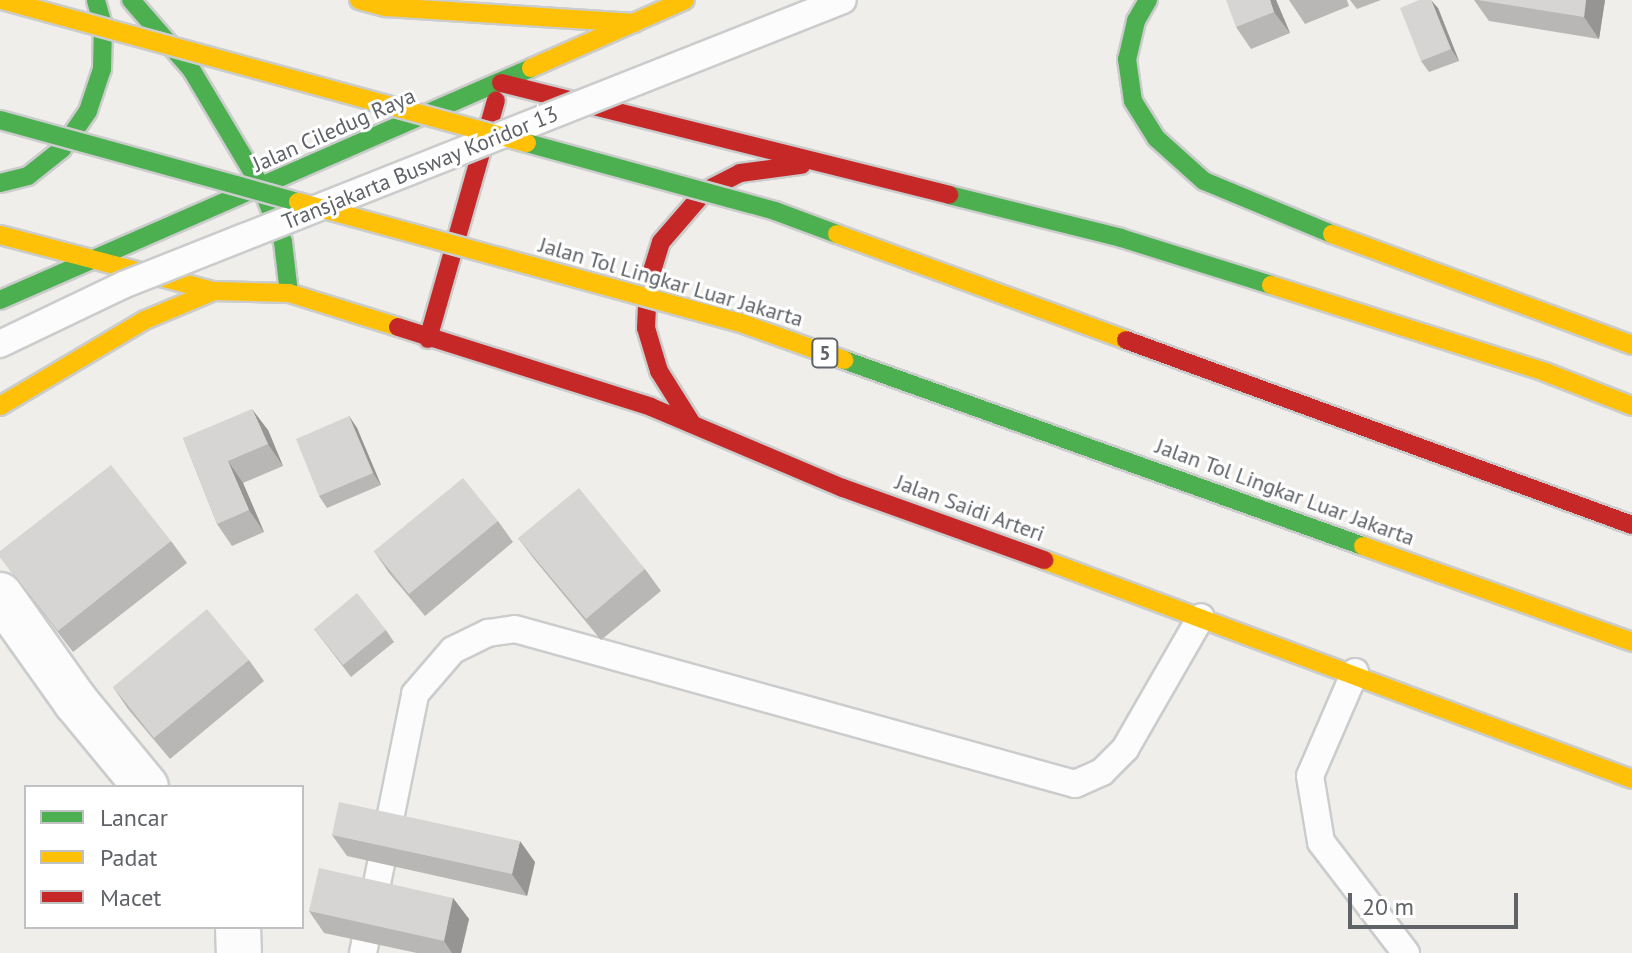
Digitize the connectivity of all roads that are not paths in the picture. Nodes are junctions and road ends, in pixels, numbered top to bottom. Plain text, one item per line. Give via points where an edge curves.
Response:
1 (2, 0) edge
2 (96, 0) edge
3 (131, 0) edge
4 (359, 0) edge
5 (685, 0) edge
6 (843, 0) edge
7 (1148, 0) edge
8 (634, 23) junction
9 (501, 83) junction
10 (0, 120) edge
11 (860, 170) junction
12 (0, 183) edge
13 (262, 188) junction
14 (0, 235) edge
15 (96, 262) junction
16 (214, 291) junction
17 (289, 293) junction
18 (0, 300) edge
19 (428, 339) junction
20 (0, 344) edge
21 (1632, 345) edge
22 (0, 406) edge
23 (1632, 406) edge
24 (691, 422) junction
25 (1632, 525) edge
26 (0, 595) edge
27 (1201, 617) junction
28 (1632, 642) edge
29 (1355, 672) junction
30 (1632, 779) edge
31 (144, 785) edge
32 (238, 929) edge
33 (239, 953) edge
34 (363, 953) edge
35 (1406, 953) edge

1 - 25 main road, bridge via 775,211
2 - 12 main road via 103,25 102,69 88,111 62,149 28,176
3 - 13 main road via 191,69
4 - 8 main road via 386,7
5 - 8 main road, Jalan Ciledug Raya
6 - 20 lane, Transjakarta Busway Koridor 13, bridge via 123,285
7 - 21 main road via 1130,39 1128,81 1149,129 1190,171 1244,202
8 - 9 main road, Jalan Ciledug Raya
9 - 11 main road
9 - 13 main road, Jalan Ciledug Raya
9 - 19 main road
10 - 28 main road, Jalan Tol Lingkar Luar Jakarta / 5, bridge via 738,322
11 - 23 main road via 1195,260 1545,372
11 - 24 main road via 782,166 740,173 705,191 672,224 653,263 646,328 659,371
13 - 15 main road, Jalan Ciledug Raya
13 - 17 main road via 283,242
14 - 15 main road
15 - 16 main road
15 - 18 main road, Jalan Ciledug Raya
16 - 17 main road
16 - 22 main road via 145,320
17 - 19 main road, Jalan Saidi Arteri
19 - 24 main road, Jalan Saidi Arteri
24 - 27 main road, Jalan Saidi Arteri via 843,488
26 - 31 street via 76,702
27 - 29 main road, Jalan Saidi Arteri
27 - 34 lane via 1125,749 1102,772 1075,784 515,629 488,633 453,650 415,694
29 - 30 main road, Jalan Saidi Arteri
29 - 35 lane via 1310,776 1321,842
32 - 33 street

